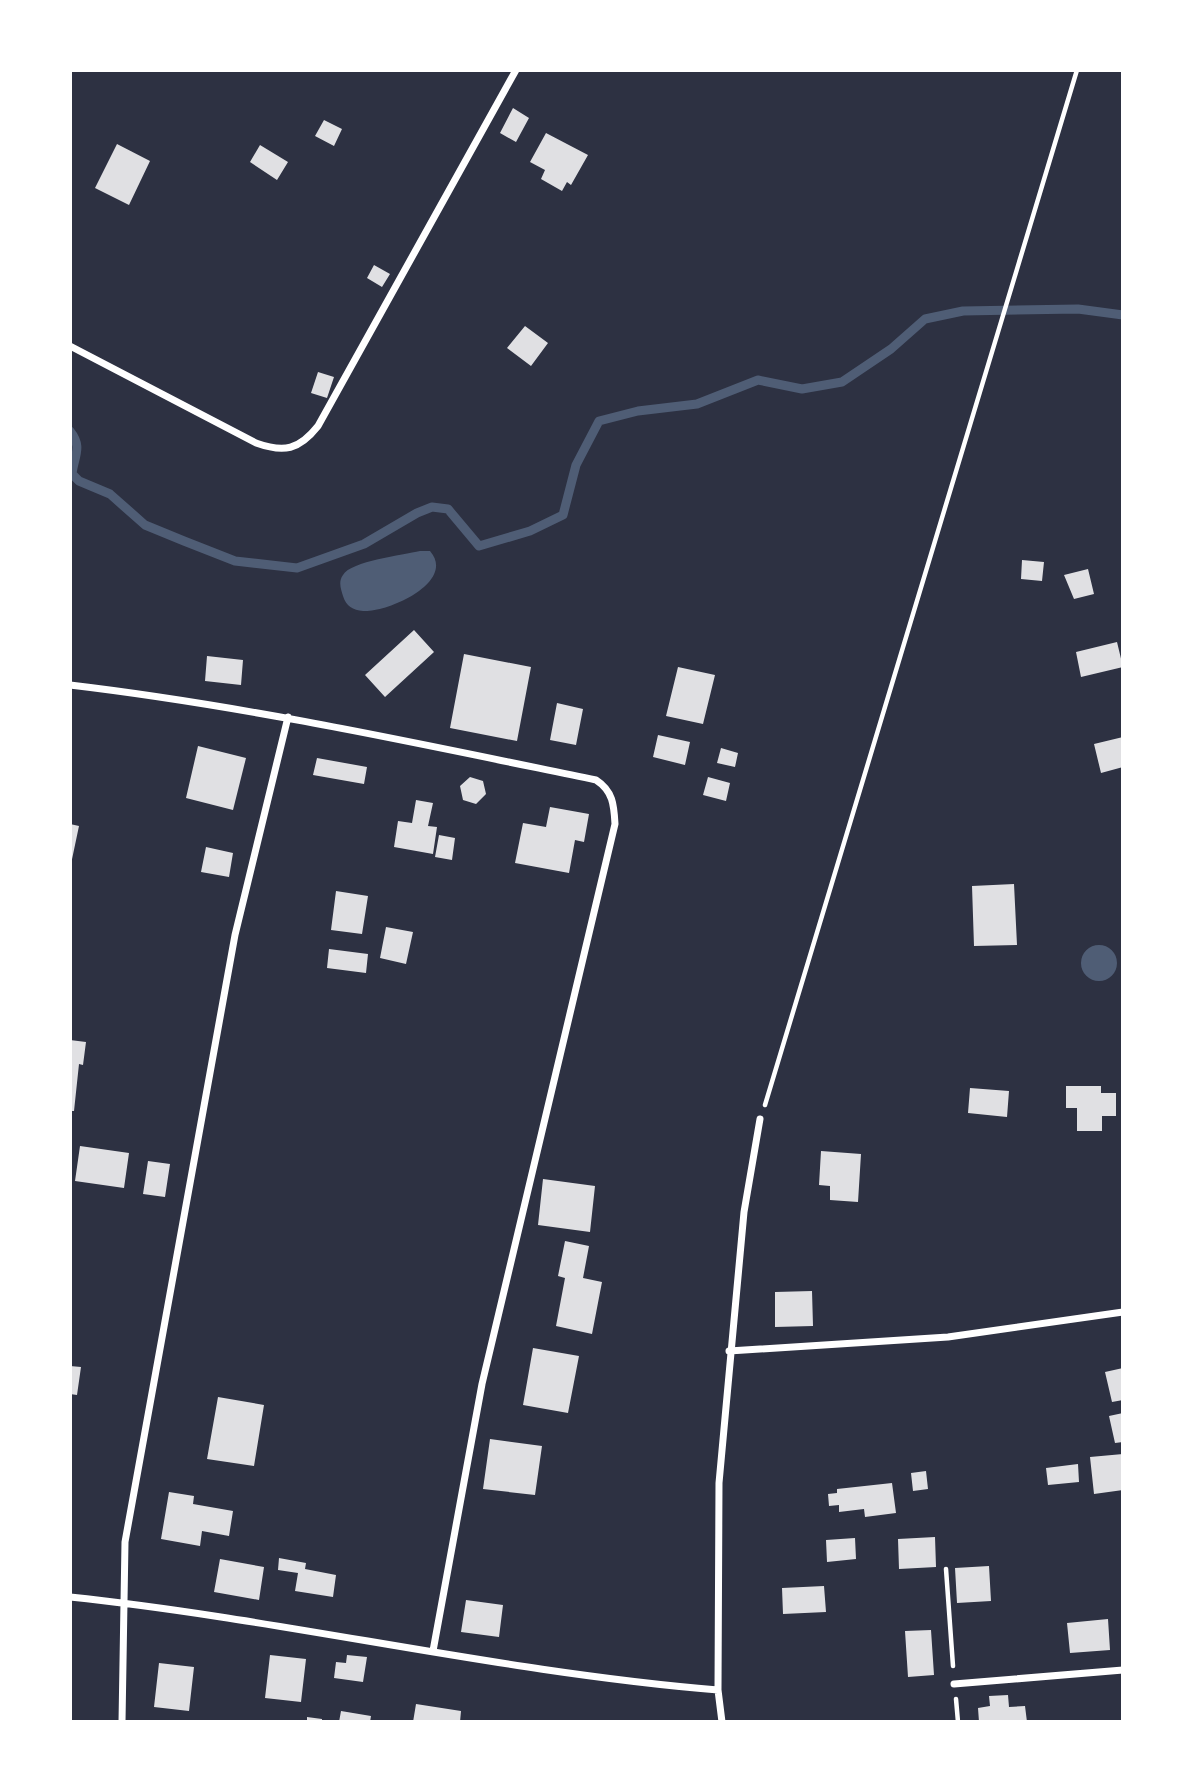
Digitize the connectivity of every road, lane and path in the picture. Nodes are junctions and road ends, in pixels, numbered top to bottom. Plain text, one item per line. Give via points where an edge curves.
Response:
1 (516, 70) edge
2 (1077, 70) edge
3 (70, 346) edge
4 (70, 685) edge
5 (288, 717) junction
6 (760, 1119) joint
7 (1123, 1312) edge
8 (729, 1351) junction
9 (946, 1569) dead end
10 (70, 1597) edge
11 (123, 1603) junction
12 (433, 1651) junction
13 (1123, 1670) edge
14 (954, 1684) junction
15 (718, 1689) junction
16 (122, 1722) edge
17 (722, 1722) edge
18 (958, 1722) edge

1 - 3 street via 306,442 294,449 276,450 256,443
2 - 6 path
4 - 5 street
5 - 11 street via 235,935 125,1542
5 - 12 street via 596,779 607,787 614,803 615,824 482,1384
6 - 8 street via 744,1212
7 - 8 street via 948,1337
8 - 15 street via 719,1483
9 - 14 path
10 - 11 street
11 - 12 street
11 - 16 street
12 - 15 street via 612,1681
13 - 14 street
14 - 18 path
15 - 17 street

